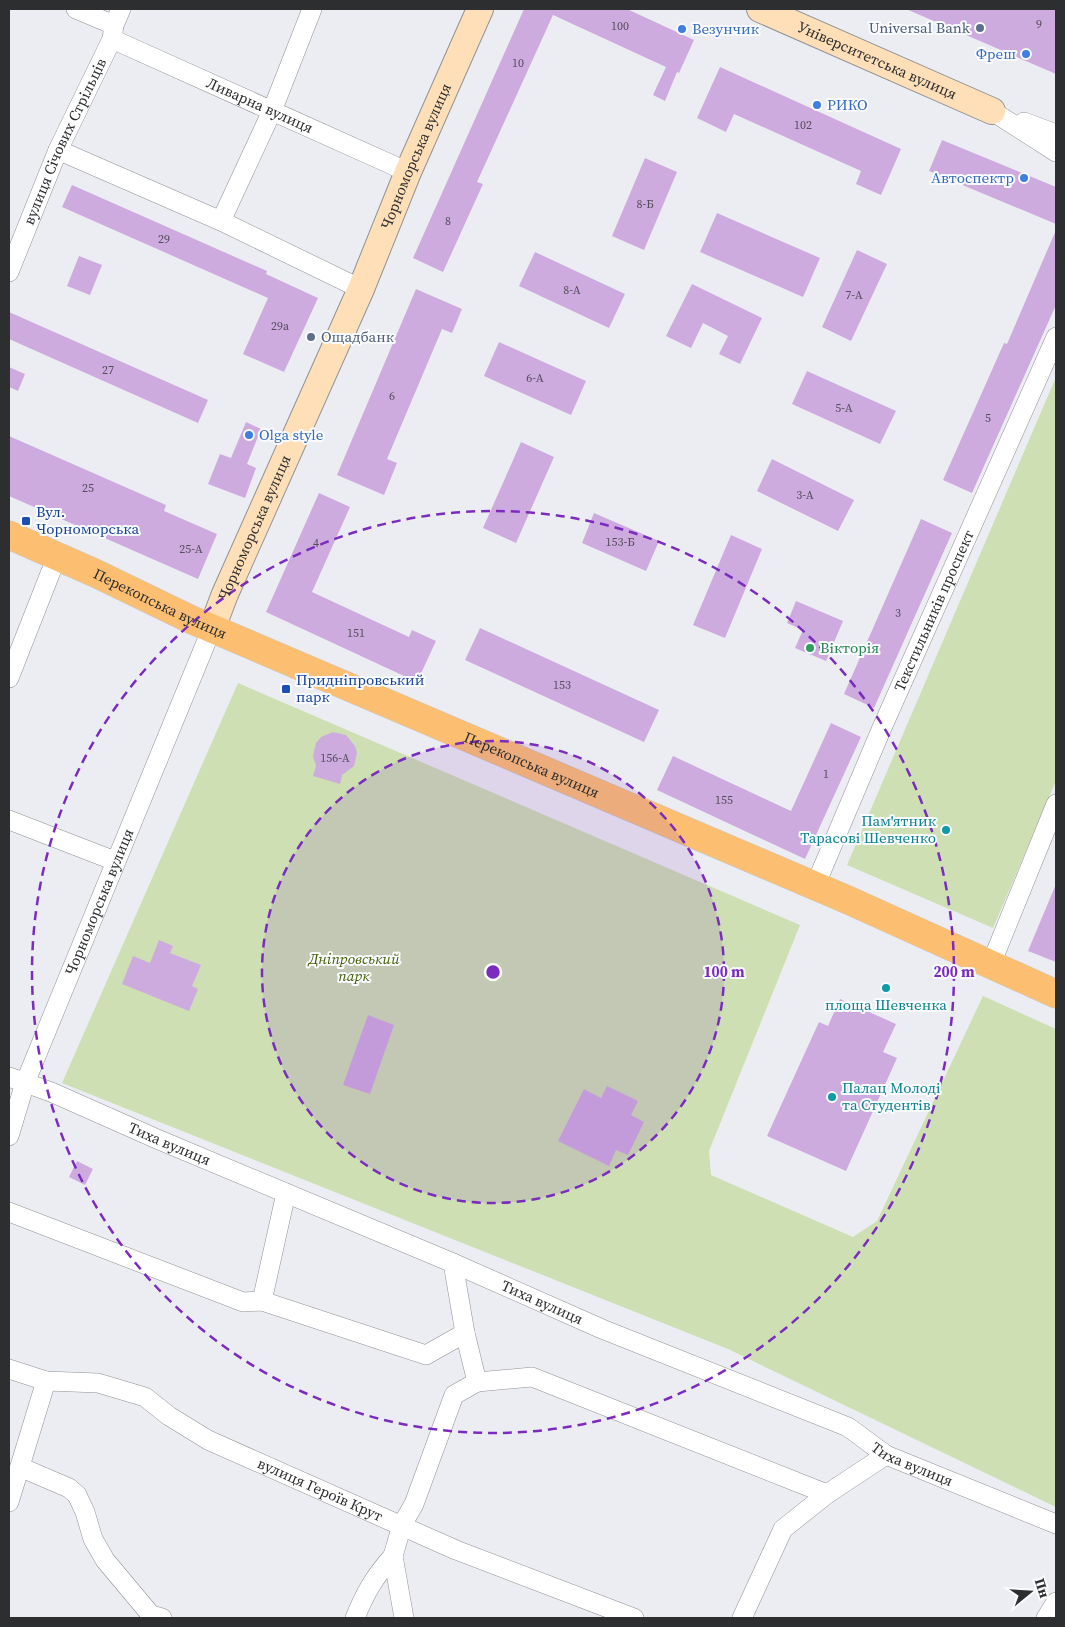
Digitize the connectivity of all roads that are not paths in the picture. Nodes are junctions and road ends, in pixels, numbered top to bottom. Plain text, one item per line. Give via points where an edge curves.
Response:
1 (76, 9) edge
2 (312, 9) edge
3 (480, 9) edge
4 (760, 9) edge
5 (115, 24) edge
6 (272, 111) junction
7 (992, 111) junction
8 (1056, 134) edge
9 (58, 150) junction
10 (1056, 152) edge
11 (408, 172) junction
12 (221, 221) junction
13 (10, 267) edge
14 (361, 289) junction
15 (1056, 337) edge
16 (9, 535) edge
17 (57, 556) junction
18 (212, 628) junction
19 (9, 678) edge
20 (1056, 804) edge
21 (9, 820) edge
22 (115, 861) junction
23 (814, 886) junction
24 (991, 964) junction
25 (1056, 994) edge
26 (17, 1080) edge
27 (9, 1136) edge
28 (286, 1193) junction
29 (9, 1212) edge
30 (453, 1263) junction
31 (262, 1301) junction
32 (465, 1333) junction
33 (9, 1369) edge
34 (46, 1381) junction
35 (477, 1382) junction
36 (886, 1455) junction
37 (20, 1466) junction
38 (827, 1494) junction
39 (9, 1502) edge
40 (1056, 1524) edge
41 (402, 1525) junction
42 (393, 1556) junction
43 (1056, 1602) edge
44 (161, 1618) edge
45 (355, 1618) edge
46 (404, 1618) edge
47 (634, 1618) edge
48 (742, 1618) edge
49 (1046, 1618) edge

1 - 5 street, Ливарна вулиця
2 - 6 street
3 - 11 street, Чорноморська вулиця
4 - 7 street, Університетська вулиця
5 - 6 street, Ливарна вулиця
5 - 9 street, вулиця Січових Стрільців
6 - 11 street, Ливарна вулиця
6 - 12 street
7 - 8 street, Університетська вулиця
7 - 10 street, Університетська вулиця
9 - 12 street
9 - 13 street, вулиця Січових Стрільців
11 - 14 street, Чорноморська вулиця
12 - 14 street
14 - 18 street, Чорноморська вулиця
15 - 23 street, Текстильників проспект
16 - 17 main road, Перекопська вулиця
17 - 18 main road, Перекопська вулиця
17 - 19 street
18 - 22 street, Чорноморська вулиця
18 - 23 main road, Перекопська вулиця
20 - 24 street
21 - 22 street
22 - 26 street, Чорноморська вулиця
23 - 24 main road, Перекопська вулиця
24 - 25 main road, Перекопська вулиця
26 - 27 street, Чорноморська вулиця
26 - 28 street, Тиха вулиця
28 - 30 street, Тиха вулиця
28 - 31 street
29 - 31 street via 243,1302
30 - 32 street
30 - 36 street, Тиха вулиця via 602,1329 848,1427
31 - 32 street via 426,1355
32 - 35 street
33 - 34 street, вулиця Героїв Крут
34 - 37 street
34 - 41 street, вулиця Героїв Крут via 98,1383 145,1397 208,1440
35 - 38 street via 532,1377
35 - 41 street via 454,1395 414,1504
36 - 38 street
36 - 40 street, Тиха вулиця
37 - 39 street
37 - 44 street via 69,1488 77,1495 92,1539 105,1560 151,1614
38 - 48 street via 783,1529
41 - 42 street
41 - 47 street, вулиця Героїв Крут via 456,1550
42 - 45 street via 364,1595
42 - 46 street
43 - 49 street

